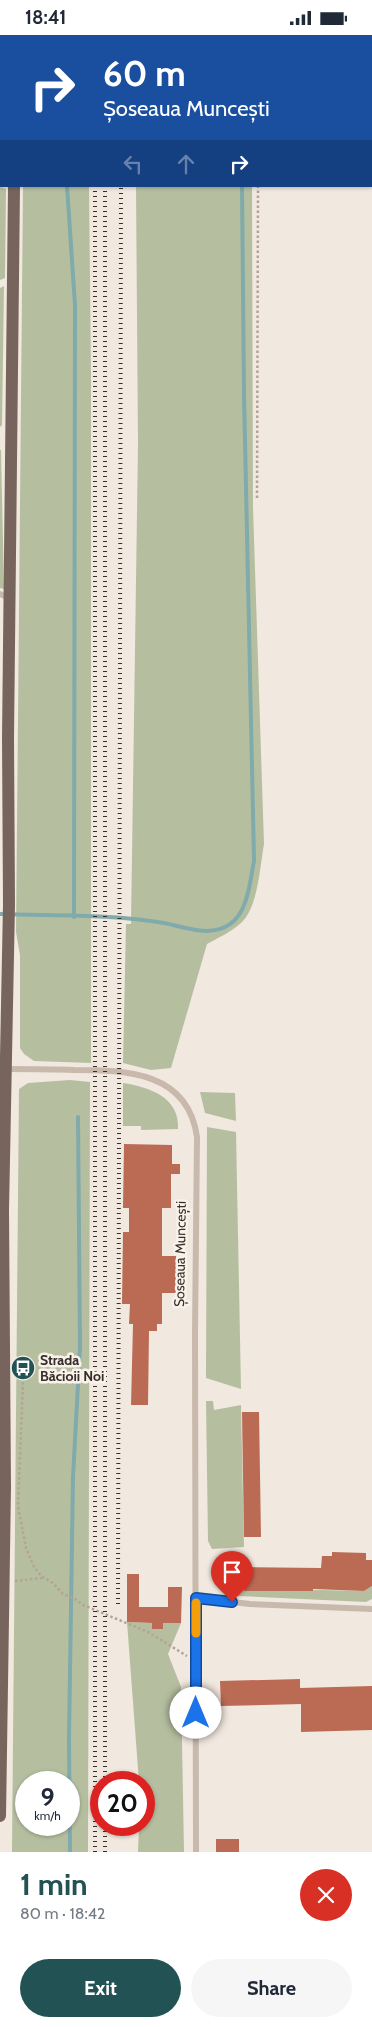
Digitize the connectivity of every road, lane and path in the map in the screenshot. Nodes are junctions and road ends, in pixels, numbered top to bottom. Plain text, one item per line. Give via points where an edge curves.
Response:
1 (14, 187) edge
2 (258, 187) edge
3 (257, 498) dead end
4 (5, 596) edge
5 (6, 1069) junction
6 (12, 1375) dead end
7 (2, 1531) edge
8 (43, 1577) junction
9 (4, 1582) junction
10 (196, 1598) junction
11 (372, 1609) edge
12 (196, 1662) junction
13 (0, 1719) edge
14 (0, 1816) edge
15 (196, 1852) edge

1 - 4 main road
2 - 3 path
4 - 5 main road via 9,904
5 - 7 main road
5 - 10 lane, Șoseaua Muncești via 96,1070 146,1076 182,1099 195,1121
6 - 8 path via 20,1377 23,1383 18,1506 22,1533 32,1565
7 - 9 main road
8 - 9 path
8 - 12 path via 63,1594 148,1632
9 - 13 main road
10 - 11 lane via 250,1604
10 - 12 lane, Șoseaua Muncești
12 - 15 lane, Șoseaua Muncești
13 - 14 main road

